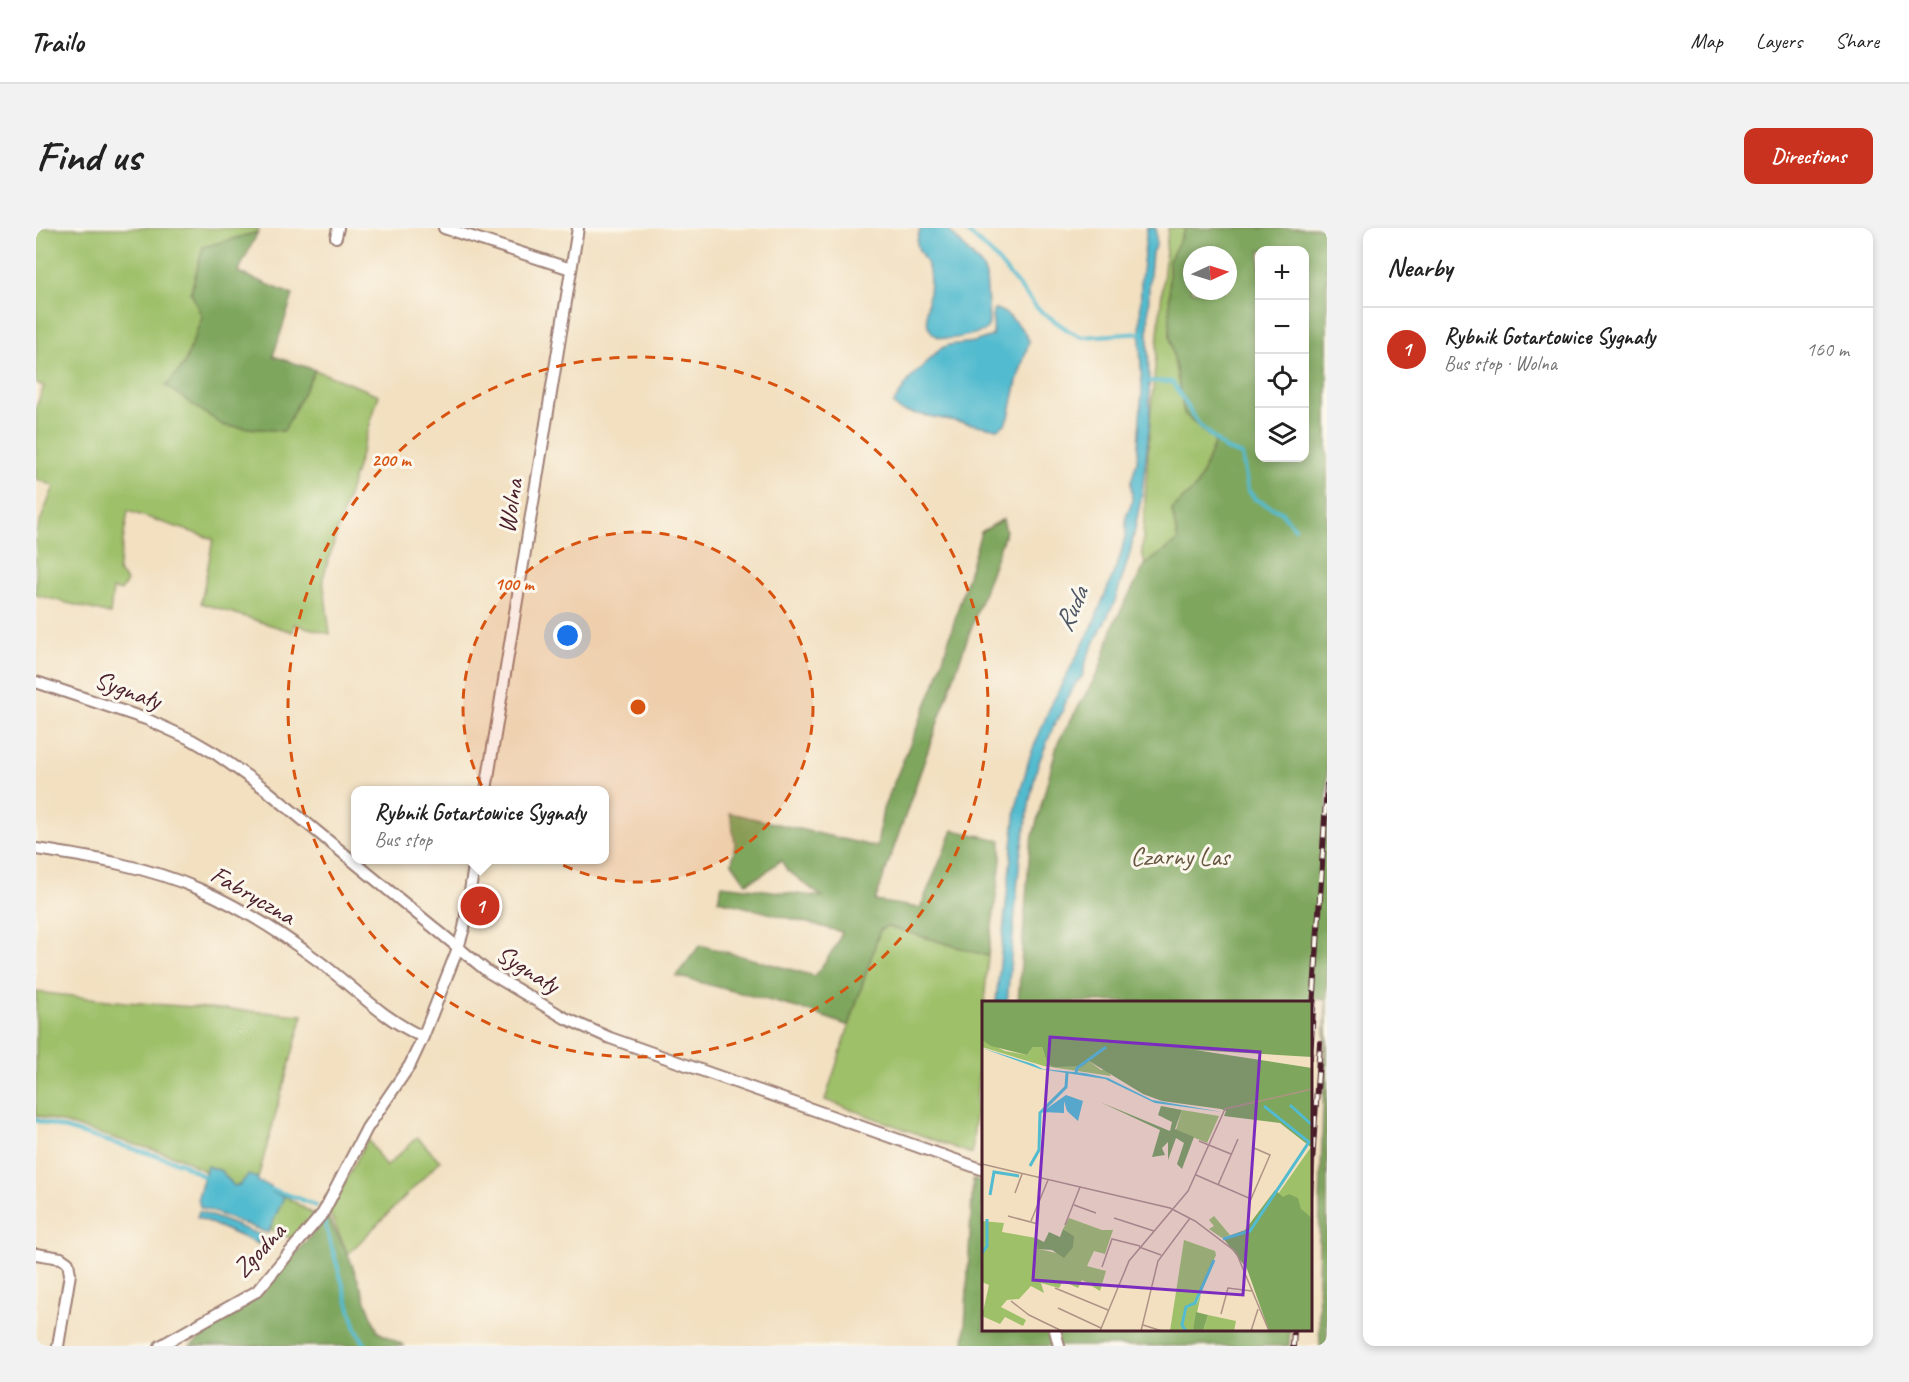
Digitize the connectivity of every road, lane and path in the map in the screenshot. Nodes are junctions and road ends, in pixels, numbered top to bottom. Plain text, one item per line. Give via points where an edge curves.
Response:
1 (444, 228) edge
2 (578, 228) edge
3 (571, 269) junction
4 (36, 682) edge
5 (487, 786) edge
6 (36, 849) edge
7 (351, 860) edge
8 (356, 864) edge
9 (474, 864) edge
10 (458, 948) junction
11 (423, 1037) junction
12 (982, 1169) edge
13 (36, 1254) edge
14 (1055, 1331) edge
15 (58, 1346) edge
16 (159, 1346) edge
17 (1059, 1346) edge

1 - 3 street
2 - 3 street, Wolna
3 - 5 street, Wolna
4 - 7 street, Sygnały via 192,740 264,788
6 - 11 street, Fabryczna via 150,872 214,896 264,923 320,962 383,1015
8 - 10 street, Sygnały
9 - 10 street
10 - 11 street
10 - 12 street, Sygnały via 488,972 565,1018 610,1038
11 - 16 street, Zgodna via 410,1065 367,1128 323,1213 257,1291
13 - 15 street via 68,1263 70,1274
14 - 17 street

